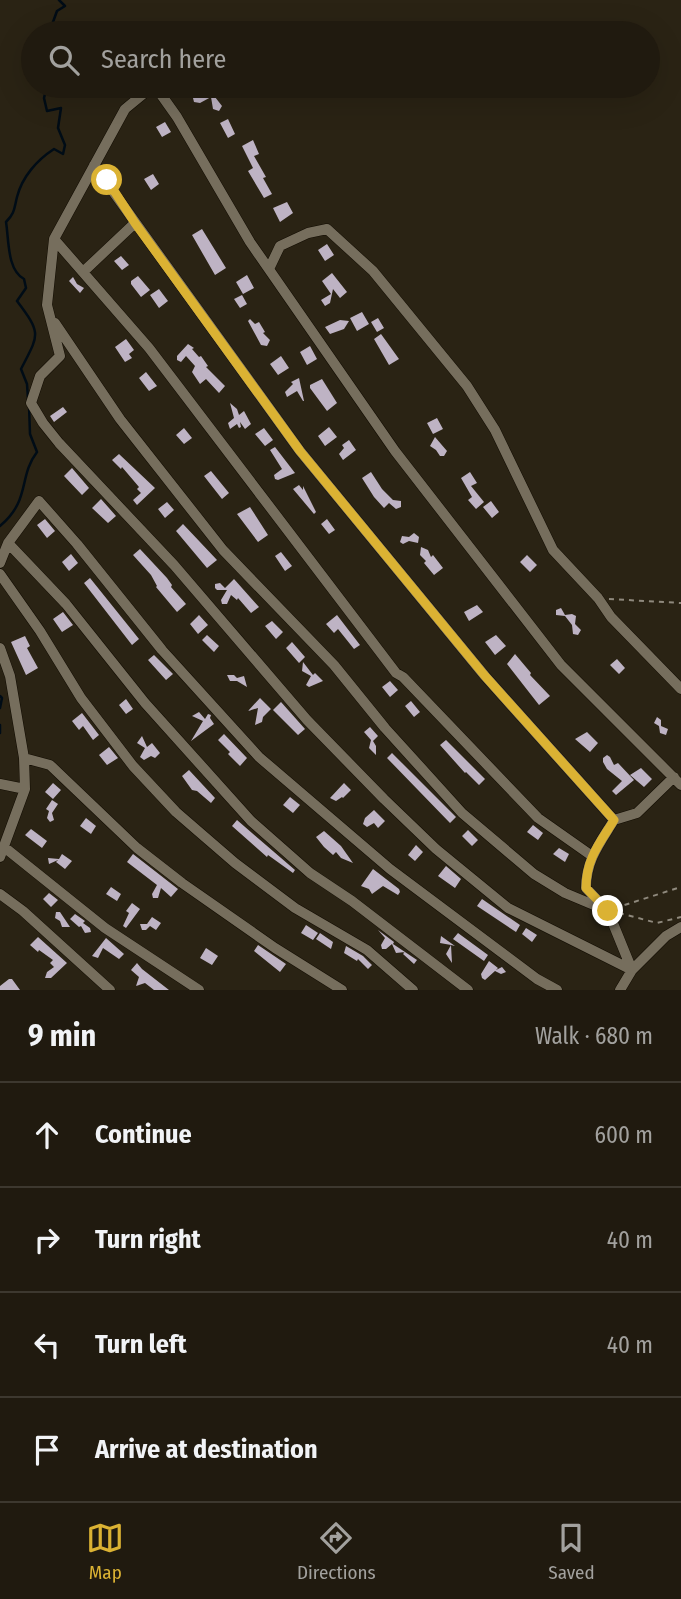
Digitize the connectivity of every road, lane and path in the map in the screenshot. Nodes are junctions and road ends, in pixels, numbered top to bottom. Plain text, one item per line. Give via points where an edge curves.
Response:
1 (139, 98) edge
2 (163, 98) edge
3 (94, 165) junction
4 (135, 223) junction
5 (54, 239) junction
6 (269, 269) junction
7 (83, 272) junction
8 (47, 305) junction
9 (8, 542) junction
10 (0, 563) edge
11 (0, 574) edge
12 (598, 598) junction
13 (681, 603) edge
14 (0, 648) edge
15 (681, 689) edge
16 (24, 758) junction
17 (677, 781) edge
18 (0, 784) edge
19 (24, 789) junction
20 (614, 820) junction
21 (2, 852) edge
22 (592, 856) junction
23 (681, 887) edge
24 (0, 894) edge
25 (608, 911) junction
26 (681, 917) edge
27 (681, 928) edge
28 (632, 970) junction
29 (110, 990) edge
30 (199, 990) edge
31 (342, 990) edge
32 (413, 990) edge
33 (468, 990) edge
34 (557, 990) edge
35 (620, 990) edge

1 - 3 street via 125,109
2 - 6 street
3 - 4 street
3 - 5 street
4 - 7 street
4 - 20 street via 300,451 485,676
5 - 7 street
5 - 8 street
6 - 12 street via 280,246 327,229 373,271 467,386 495,430 553,550
6 - 17 street via 395,451 513,605 561,665
7 - 22 street via 149,348 396,673 538,818
8 - 25 street via 60,333 120,419 223,550 334,665 438,787 490,839 534,874
8 - 28 street via 60,356 40,376 31,403 59,443 174,565 307,720 436,849 508,908
9 - 10 street
9 - 33 street via 251,821 310,873
9 - 34 street via 39,501 162,650 259,757 390,869
11 - 32 street via 81,698 132,766 176,812 235,863 295,908 368,950
12 - 13 path
12 - 15 street
14 - 16 street via 10,677
16 - 19 street
16 - 31 street via 50,765 181,883
17 - 20 street via 637,813
18 - 19 street
19 - 21 street
20 - 22 street
21 - 30 street
22 - 25 street via 586,888
23 - 25 path
24 - 29 street
25 - 26 path via 657,923
25 - 28 street
27 - 28 street via 666,936
28 - 35 street

